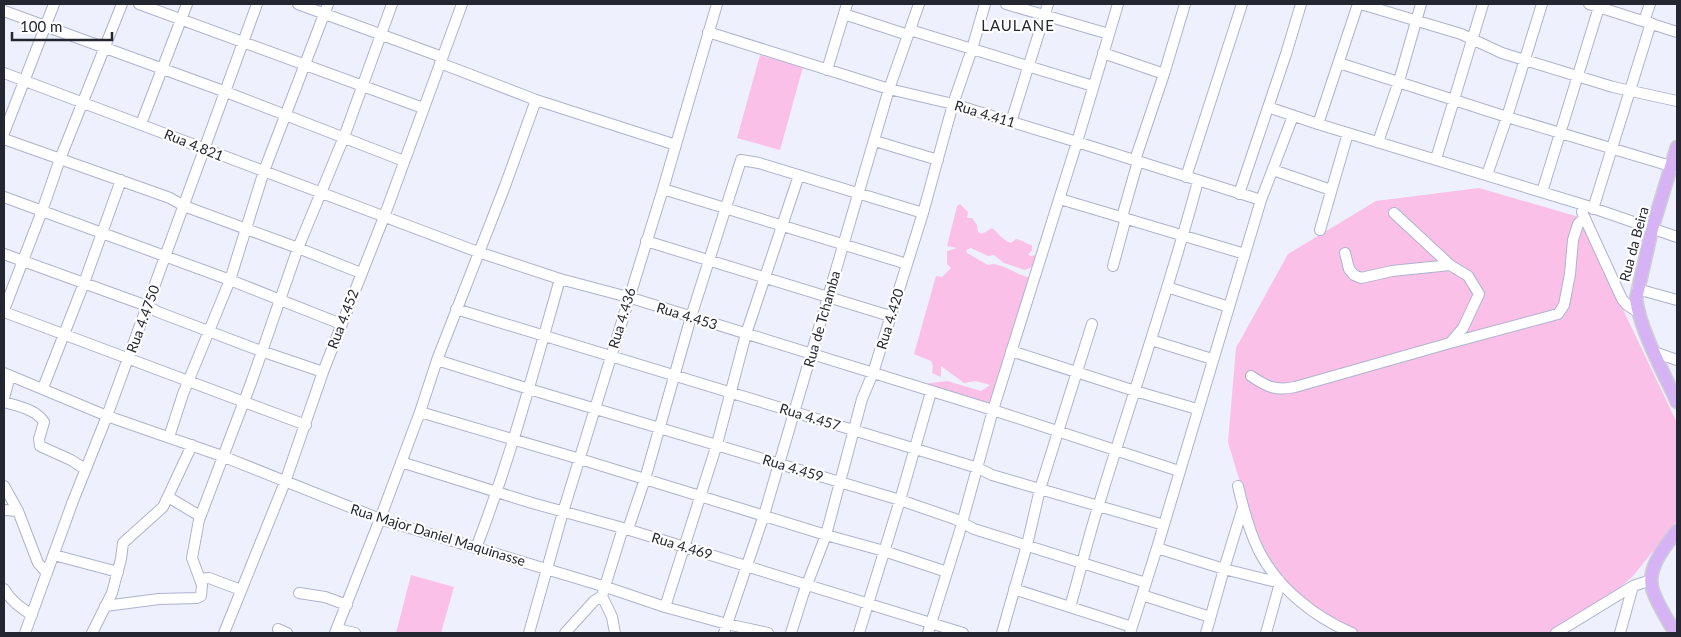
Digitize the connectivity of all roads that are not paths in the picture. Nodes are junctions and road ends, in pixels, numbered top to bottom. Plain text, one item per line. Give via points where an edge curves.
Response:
1 (54, 4) edge
2 (122, 4) edge
3 (139, 4) edge
4 (187, 4) edge
5 (257, 4) edge
6 (298, 4) edge
7 (392, 4) edge
8 (461, 4) edge
9 (717, 4) edge
10 (847, 4) edge
11 (918, 4) edge
12 (985, 4) edge
13 (1006, 4) edge
14 (1048, 4) edge
15 (1118, 4) edge
16 (1185, 4) edge
17 (1242, 4) edge
18 (1301, 4) edge
19 (1360, 4) edge
20 (1421, 4) edge
21 (1482, 4) edge
22 (1542, 4) edge
23 (1650, 4) edge
24 (1594, 5) edge
25 (326, 9) edge
26 (4, 11) edge
27 (844, 14) junction
28 (1045, 16) junction
29 (182, 18) junction
30 (1416, 20) junction
31 (1647, 22) junction
32 (46, 26) junction
33 (708, 32) junction
34 (909, 32) junction
35 (1677, 32) edge
36 (1109, 34) junction
37 (381, 35) junction
38 (1472, 39) junction
39 (244, 41) junction
40 (104, 48) junction
41 (972, 49) junction
42 (1103, 53) junction
43 (441, 60) junction
44 (1524, 60) junction
45 (1339, 63) junction
46 (306, 65) junction
47 (1029, 66) junction
48 (162, 69) junction
49 (826, 70) junction
50 (4, 73) edge
51 (1164, 74) junction
52 (1576, 76) junction
53 (24, 80) junction
54 (1399, 81) junction
55 (363, 86) junction
56 (1093, 86) junction
57 (889, 89) junction
58 (1630, 90) junction
59 (226, 92) junction
60 (1454, 99) junction
61 (536, 100) junction
62 (1677, 101) edge
63 (82, 102) junction
64 (953, 104) junction
65 (1268, 107) junction
66 (423, 108) junction
67 (286, 116) junction
68 (1293, 116) junction
69 (1507, 117) junction
70 (1011, 122) junction
71 (141, 124) junction
72 (1318, 124) junction
73 (1559, 132) junction
74 (4, 133) edge
75 (1348, 133) junction
76 (344, 137) junction
77 (4, 139) edge
78 (875, 141) junction
79 (1078, 142) junction
80 (1378, 142) junction
81 (676, 145) junction
82 (1677, 147) edge
83 (1612, 148) junction
84 (205, 150) junction
85 (60, 159) junction
86 (1436, 159) junction
87 (404, 160) junction
88 (938, 160) junction
89 (1137, 161) junction
90 (1674, 167) edge
91 (1273, 170) junction
92 (264, 171) junction
93 (798, 175) junction
94 (1487, 175) junction
95 (1186, 177) junction
96 (121, 180) junction
97 (1198, 181) junction
98 (663, 188) junction
99 (1332, 190) junction
100 (320, 192) junction
101 (1542, 192) junction
102 (859, 193) junction
103 (1239, 194) junction
104 (4, 197) edge
105 (1060, 199) junction
106 (1261, 200) junction
107 (1581, 204) junction
108 (184, 206) junction
109 (727, 209) junction
110 (1593, 209) junction
111 (42, 212) junction
112 (923, 213) junction
113 (1394, 213) dead end
114 (384, 216) junction
115 (1124, 217) junction
116 (1584, 218) junction
117 (782, 225) junction
118 (245, 229) junction
119 (1652, 229) junction
120 (1320, 230) dead end
121 (101, 233) junction
122 (1183, 236) junction
123 (1677, 237) edge
124 (646, 241) junction
125 (844, 244) junction
126 (298, 248) junction
127 (478, 252) junction
128 (1345, 253) dead end
129 (4, 254) edge
130 (1245, 254) junction
131 (166, 256) junction
132 (710, 259) junction
133 (23, 262) junction
134 (907, 264) junction
135 (1450, 265) junction
136 (1113, 266) dead end
137 (361, 273) junction
138 (765, 277) junction
139 (560, 279) junction
140 (230, 280) junction
141 (84, 283) junction
142 (1168, 287) junction
143 (1637, 289) junction
144 (828, 296) junction
145 (628, 298) junction
146 (280, 299) junction
147 (1677, 300) edge
148 (147, 306) junction
149 (1229, 307) junction
150 (456, 309) junction
151 (4, 311) edge
152 (1638, 312) junction
153 (890, 316) junction
154 (691, 317) junction
155 (341, 324) junction
156 (1092, 324) dead end
157 (209, 332) junction
158 (64, 334) junction
159 (746, 334) junction
160 (544, 336) junction
161 (1151, 340) junction
162 (1450, 343) junction
163 (261, 351) junction
164 (1011, 351) junction
165 (1654, 352) junction
166 (812, 354) junction
167 (611, 356) junction
168 (129, 358) junction
169 (1212, 359) junction
170 (437, 360) junction
171 (1677, 360) edge
172 (323, 372) junction
173 (873, 373) junction
174 (1077, 373) junction
175 (7, 374) edge
176 (674, 375) junction
177 (1251, 376) dead end
178 (188, 382) junction
179 (1674, 385) edge
180 (43, 388) junction
181 (530, 389) junction
182 (1135, 391) junction
183 (931, 392) junction
184 (731, 393) junction
185 (4, 398) edge
186 (243, 401) junction
187 (4, 402) edge
188 (1677, 402) edge
189 (595, 408) junction
190 (1197, 409) junction
191 (993, 410) junction
192 (420, 412) junction
193 (796, 412) junction
194 (107, 416) junction
195 (306, 425) junction
196 (659, 426) junction
197 (853, 430) junction
198 (1058, 432) junction
199 (169, 437) junction
200 (514, 440) junction
201 (717, 444) junction
202 (192, 446) junction
203 (914, 448) junction
204 (1116, 450) junction
205 (222, 456) junction
206 (580, 459) junction
207 (401, 462) junction
208 (780, 464) junction
209 (978, 468) junction
210 (85, 469) junction
211 (1179, 471) junction
212 (645, 479) junction
213 (285, 482) junction
214 (841, 483) junction
215 (4, 486) edge
216 (1238, 486) dead end
217 (1040, 489) junction
218 (497, 492) junction
219 (701, 496) junction
220 (168, 497) junction
221 (900, 500) junction
222 (1098, 506) junction
223 (1243, 507) junction
224 (4, 510) edge
225 (18, 512) junction
226 (563, 512) junction
227 (764, 515) junction
228 (200, 516) junction
229 (380, 519) junction
230 (962, 522) junction
231 (1164, 525) junction
232 (626, 528) junction
233 (1677, 531) edge
234 (826, 535) junction
235 (1673, 542) edge
236 (1027, 546) junction
237 (476, 548) junction
238 (684, 548) junction
239 (1157, 548) junction
240 (884, 551) junction
241 (54, 555) junction
242 (1082, 563) junction
243 (747, 566) junction
244 (1224, 568) junction
245 (546, 569) junction
246 (118, 572) junction
247 (947, 572) junction
248 (47, 573) junction
249 (200, 579) junction
250 (1651, 580) junction
251 (1279, 581) junction
252 (1146, 583) junction
253 (808, 585) junction
254 (1633, 586) junction
255 (4, 589) edge
256 (1014, 589) junction
257 (241, 590) junction
258 (604, 592) junction
259 (298, 593) dead end
260 (1142, 595) junction
261 (346, 604) junction
262 (867, 604) junction
263 (105, 606) junction
264 (664, 607) junction
265 (1070, 607) junction
266 (32, 615) junction
267 (1210, 617) junction
268 (576, 621) junction
269 (1328, 622) junction
270 (929, 628) edge
271 (726, 629) edge
272 (1131, 630) edge
273 (336, 631) edge
274 (25, 633) edge
275 (92, 633) edge
276 (226, 633) edge
277 (354, 633) edge
278 (529, 633) edge
279 (565, 633) edge
280 (574, 633) edge
281 (615, 633) edge
282 (768, 633) edge
283 (791, 633) edge
284 (859, 633) edge
285 (963, 633) edge
286 (1002, 633) edge
287 (1206, 633) edge
288 (1266, 633) edge
289 (1325, 633) edge
290 (1352, 633) edge
291 (1556, 633) edge
292 (1620, 633) edge
293 (1675, 633) edge

1 - 32 street
2 - 40 street
3 - 29 street
4 - 29 street
5 - 39 street, Rua 4.4750
6 - 25 street
7 - 37 street
8 - 43 street, Rua 4.452
9 - 33 street, Rua 4.436
10 - 27 street
11 - 34 street, Rua de Tchamba
12 - 41 street, Rua 4.420
13 - 28 street
14 - 28 street
15 - 36 street
16 - 51 street
17 - 95 street
18 - 65 street
19 - 30 street
19 - 45 street
20 - 30 street
21 - 38 street
22 - 44 street
23 - 31 street
24 - 31 street
24 - 52 street
25 - 37 street
25 - 46 street
26 - 32 street
27 - 34 street
27 - 49 street
28 - 36 street
28 - 47 street
29 - 39 street
29 - 48 street
30 - 38 street
30 - 54 street
31 - 35 street
31 - 58 street
32 - 40 street
32 - 53 street
33 - 49 street, Rua 4.411
33 - 81 street, Rua 4.436
34 - 41 street
34 - 57 street, Rua de Tchamba
36 - 42 street
37 - 43 street
37 - 55 street
38 - 44 street
38 - 60 street
39 - 46 street
39 - 59 street, Rua 4.4750
40 - 48 street
40 - 63 street
41 - 47 street
41 - 64 street, Rua 4.420
42 - 51 street
42 - 56 street
43 - 61 street
43 - 66 street, Rua 4.452
44 - 52 street
44 - 69 street
45 - 54 street
45 - 72 street
46 - 55 street
46 - 67 street
47 - 56 street
47 - 70 street
48 - 59 street
48 - 71 street
49 - 57 street, Rua 4.411
50 - 53 street, Rua 4.821
51 - 89 street
52 - 58 street
52 - 73 street
53 - 63 street, Rua 4.821
53 - 74 street
54 - 60 street
54 - 80 street
55 - 66 street
55 - 76 street
56 - 79 street
57 - 64 street, Rua 4.411
57 - 78 street, Rua de Tchamba
58 - 62 street
58 - 83 street
59 - 67 street
59 - 84 street, Rua 4.4750
60 - 69 street
60 - 86 street
61 - 81 street
61 - 127 street
63 - 71 street, Rua 4.821
63 - 85 street
64 - 70 street, Rua 4.411
64 - 88 street, Rua 4.420
65 - 68 street
65 - 103 street
66 - 87 street, Rua 4.452
67 - 76 street
67 - 92 street
68 - 72 street
68 - 91 street
69 - 73 street
69 - 94 street
70 - 79 street, Rua 4.411
71 - 84 street, Rua 4.821
72 - 75 street
73 - 83 street
73 - 101 street
75 - 80 street
75 - 99 street
76 - 87 street
76 - 100 street
77 - 85 street
78 - 88 street
78 - 102 street, Rua de Tchamba
79 - 89 street, Rua 4.411
79 - 105 street
80 - 86 street
81 - 98 street, Rua 4.436
82 - 90 main road, Rua da Beira
83 - 90 street
83 - 110 street
84 - 92 street, Rua 4.821
84 - 108 street, Rua 4.4750
85 - 96 street
85 - 111 street
86 - 94 street
87 - 114 street, Rua 4.452
88 - 112 street, Rua 4.420
89 - 95 street, Rua 4.411
89 - 115 street
90 - 119 main road, Rua da Beira
91 - 99 street
91 - 106 street
92 - 100 street, Rua 4.821
92 - 118 street
93 - 102 street
93 - 109 street via 741,160
93 - 117 street
94 - 101 street
95 - 97 street, Rua 4.411
96 - 108 street
96 - 121 street
97 - 103 street, Rua 4.411
97 - 122 street
98 - 109 street
98 - 124 street, Rua 4.436
99 - 120 street
100 - 114 street, Rua 4.821
100 - 126 street
101 - 107 street
102 - 112 street
102 - 125 street, Rua de Tchamba
103 - 106 street, Rua 4.411
104 - 111 street
105 - 115 street
105 - 164 street
106 - 130 street
107 - 110 street
107 - 116 street
108 - 118 street
108 - 131 street, Rua 4.4750
109 - 117 street
109 - 132 street
110 - 119 street
111 - 121 street
111 - 133 street
112 - 134 street, Rua 4.420
113 - 135 street
114 - 127 street, Rua 4.453
114 - 137 street, Rua 4.452
115 - 122 street
115 - 136 street
116 - 152 street via 1622,299
116 - 162 street via 1578,224 1564,305 1558,314
117 - 125 street
117 - 138 street
118 - 126 street
118 - 140 street
119 - 123 street
119 - 143 main road, Rua da Beira
121 - 131 street
121 - 141 street
122 - 130 street
122 - 142 street
124 - 132 street
124 - 145 street, Rua 4.436
125 - 134 street
125 - 144 street, Rua de Tchamba
126 - 137 street
126 - 146 street
127 - 139 street, Rua 4.453
127 - 150 street
128 - 135 street via 1354,276 1361,278
129 - 133 street
130 - 149 street
131 - 140 street
131 - 148 street, Rua 4.4750
132 - 138 street
132 - 154 street
133 - 141 street
133 - 151 street
134 - 153 street, Rua 4.420
135 - 162 street via 1468,276 1479,294 1463,328
137 - 155 street, Rua 4.452
138 - 144 street
138 - 159 street
139 - 145 street, Rua 4.453
139 - 160 street
140 - 146 street
140 - 157 street
141 - 148 street
141 - 158 street
142 - 149 street
142 - 161 street
143 - 147 street
143 - 152 main road, Rua da Beira
144 - 153 street
144 - 166 street, Rua de Tchamba
145 - 154 street, Rua 4.453
145 - 167 street, Rua 4.436
146 - 155 street
146 - 163 street
148 - 157 street
148 - 168 street, Rua 4.4750
149 - 169 street
150 - 160 street, Rua 4.457
150 - 170 street
151 - 158 street
152 - 165 main road, Rua da Beira
153 - 173 street, Rua 4.420
154 - 159 street, Rua 4.453
154 - 176 street
155 - 172 street, Rua 4.452
156 - 174 street
157 - 163 street
157 - 178 street
158 - 168 street
158 - 180 street
159 - 166 street, Rua 4.453
159 - 184 street
160 - 167 street, Rua 4.457
160 - 181 street
161 - 169 street
161 - 182 street
162 - 177 street via 1288,389 1264,385
163 - 172 street
163 - 186 street
164 - 174 street
164 - 191 street
165 - 171 street
165 - 179 main road, Rua da Beira
166 - 173 street, Rua 4.453
166 - 193 street, Rua de Tchamba
167 - 176 street, Rua 4.457
167 - 189 street, Rua 4.436
168 - 178 street
168 - 194 street, Rua 4.4750
169 - 190 street
170 - 181 street, Rua 4.459
170 - 192 street
172 - 195 street, Rua 4.452
173 - 183 street, Rua 4.453
173 - 197 street, Rua 4.420
174 - 182 street
174 - 198 street
175 - 180 street, Rua Major Daniel Maquinasse
175 - 185 street
176 - 184 street, Rua 4.457
176 - 196 street
178 - 186 street
178 - 199 street
179 - 188 main road, Rua da Beira
180 - 194 street, Rua Major Daniel Maquinasse
181 - 189 street, Rua 4.459
181 - 200 street
182 - 190 street
182 - 204 street
183 - 191 street, Rua 4.453
183 - 203 street
184 - 193 street, Rua 4.457
184 - 201 street
186 - 195 street
186 - 205 street
187 - 210 street via 39,416 44,422 38,439 40,446
189 - 196 street, Rua 4.459
189 - 206 street, Rua 4.436
190 - 211 street
191 - 198 street, Rua 4.453
191 - 209 street
192 - 200 street
192 - 207 street
193 - 197 street, Rua 4.457
193 - 208 street, Rua de Tchamba
194 - 199 street, Rua Major Daniel Maquinasse
194 - 210 street, Rua 4.4750
195 - 213 street, Rua 4.452
196 - 201 street, Rua 4.459
196 - 212 street
197 - 203 street, Rua 4.457
197 - 214 street, Rua 4.420
198 - 204 street, Rua 4.453
198 - 217 street
199 - 202 street, Rua Major Daniel Maquinasse
200 - 206 street
200 - 218 street
201 - 208 street, Rua 4.459
201 - 219 street
202 - 205 street, Rua Major Daniel Maquinasse
202 - 220 street
203 - 209 street, Rua 4.457
203 - 221 street
204 - 211 street, Rua 4.453
204 - 222 street
205 - 213 street, Rua Major Daniel Maquinasse
205 - 228 street
206 - 212 street
206 - 226 street, Rua 4.436
207 - 218 street, Rua 4.469
207 - 229 street
208 - 214 street, Rua 4.459
208 - 227 street, Rua de Tchamba
209 - 217 street, Rua 4.457
209 - 230 street
210 - 241 street, Rua 4.4750
211 - 231 street
212 - 219 street
212 - 232 street
213 - 229 street, Rua Major Daniel Maquinasse
213 - 257 street, Rua 4.452
214 - 221 street, Rua 4.459
214 - 234 street, Rua 4.420
215 - 225 street
216 - 223 street
217 - 222 street, Rua 4.457
217 - 236 street
218 - 226 street, Rua 4.469
218 - 237 street
219 - 227 street
219 - 238 street
220 - 228 street
220 - 246 street via 163,507 123,543
221 - 230 street, Rua 4.459
221 - 240 street
222 - 231 street, Rua 4.457
222 - 242 street
223 - 244 street
223 - 251 street via 1258,549
224 - 225 street
225 - 248 street via 37,560
226 - 232 street, Rua 4.469
226 - 245 street, Rua 4.436
227 - 234 street
227 - 243 street, Rua de Tchamba
228 - 249 street via 192,552
229 - 237 street, Rua Major Daniel Maquinasse
229 - 261 street
230 - 236 street, Rua 4.459
230 - 247 street
231 - 239 street
232 - 238 street, Rua 4.469
232 - 258 street
233 - 235 main road
234 - 240 street
234 - 253 street, Rua 4.420
235 - 250 main road via 1661,552
236 - 242 street, Rua 4.459
236 - 256 street
237 - 245 street, Rua Major Daniel Maquinasse
238 - 243 street, Rua 4.469
238 - 264 street
239 - 244 street
239 - 252 street
240 - 247 street
240 - 262 street
241 - 246 street
241 - 248 street, Rua 4.4750
242 - 252 street, Rua 4.459
242 - 265 street
243 - 253 street, Rua 4.469
243 - 271 street, Rua de Tchamba
244 - 251 street
244 - 267 street
245 - 258 street, Rua Major Daniel Maquinasse
245 - 278 street, Rua 4.436
246 - 263 street
247 - 270 street
248 - 266 street, Rua 4.4750
249 - 257 street via 209,578
249 - 263 street via 200,598
250 - 254 street
250 - 293 main road via 1652,590
251 - 269 street
251 - 288 street
252 - 260 street
253 - 262 street, Rua 4.469
253 - 283 street, Rua 4.420
254 - 291 street
254 - 292 street
255 - 266 street via 16,605
256 - 265 street
256 - 286 street
257 - 276 street, Rua 4.452
258 - 264 street, Rua Major Daniel Maquinasse
258 - 268 street
258 - 281 street
259 - 261 street
260 - 267 street
260 - 272 street
261 - 273 street
262 - 270 street, Rua 4.469
262 - 284 street
263 - 275 street
264 - 271 street, Rua Major Daniel Maquinasse
265 - 272 street
266 - 274 street, Rua 4.4750
267 - 287 street
268 - 279 street
268 - 280 street
269 - 289 street
269 - 290 street
270 - 285 street, Rua 4.469
271 - 282 street, Rua Major Daniel Maquinasse
273 - 277 street

